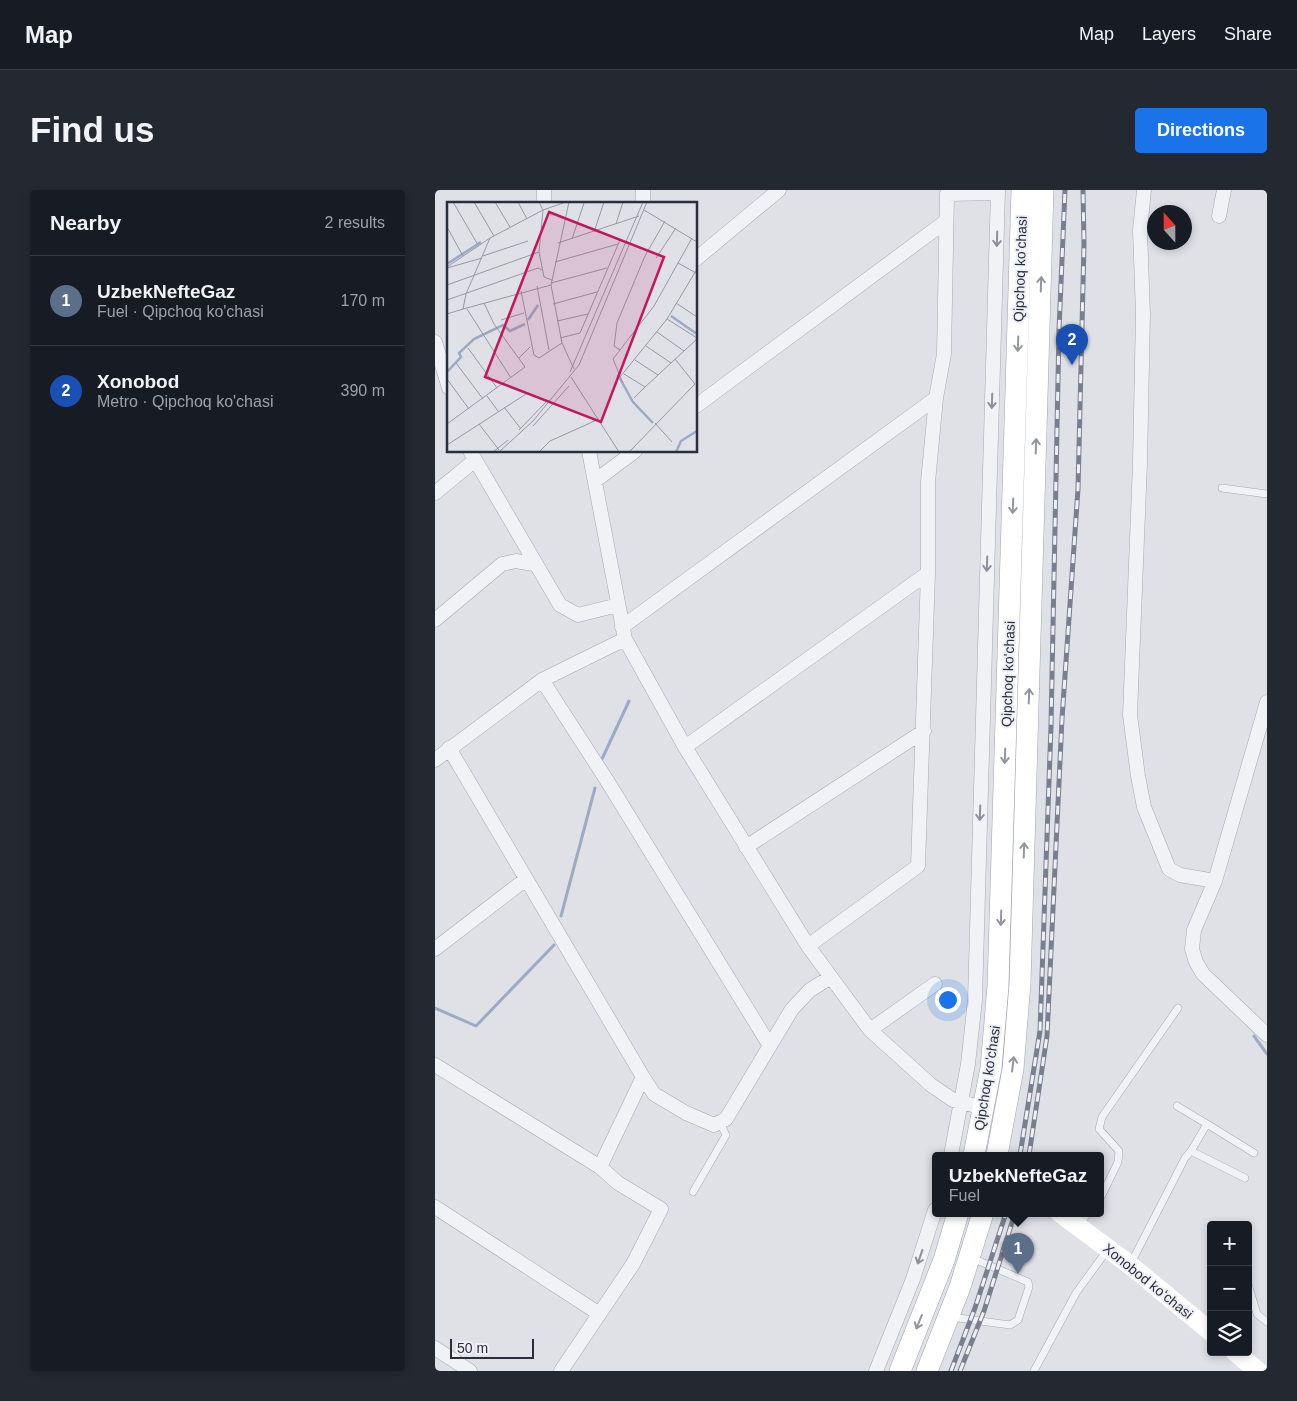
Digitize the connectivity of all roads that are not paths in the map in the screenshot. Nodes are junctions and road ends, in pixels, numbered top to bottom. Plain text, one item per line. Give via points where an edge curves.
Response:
1 (779, 190) edge
2 (1022, 190) edge
3 (1043, 190) edge
4 (1143, 190) edge
5 (1224, 190) edge
6 (998, 192) edge
7 (765, 196) edge
8 (1219, 216) dead end
9 (945, 222) junction
10 (697, 258) edge
11 (435, 342) edge
12 (447, 381) edge
13 (936, 398) junction
14 (697, 405) edge
15 (589, 452) edge
16 (634, 452) edge
17 (472, 456) edge
18 (595, 481) junction
19 (1222, 488) dead end
20 (436, 491) edge
21 (1267, 494) edge
22 (534, 564) junction
23 (928, 573) junction
24 (618, 605) junction
25 (435, 620) edge
26 (623, 633) junction
27 (542, 680) junction
28 (1267, 702) edge
29 (923, 731) junction
30 (685, 747) junction
31 (449, 748) junction
32 (435, 760) edge
33 (746, 847) junction
34 (526, 879) junction
35 (1215, 881) junction
36 (808, 946) junction
37 (435, 949) edge
38 (831, 977) junction
39 (935, 984) dead end
40 (1178, 1008) dead end
41 (871, 1030) junction
42 (1267, 1035) edge
43 (770, 1046) junction
44 (435, 1065) edge
45 (643, 1077) junction
46 (962, 1102) junction
47 (1177, 1106) dead end
48 (984, 1108) junction
49 (1006, 1112) junction
50 (720, 1124) junction
51 (1207, 1124) junction
52 (1191, 1151) junction
53 (952, 1152) edge
54 (975, 1152) edge
55 (998, 1152) edge
56 (1254, 1153) dead end
57 (600, 1167) junction
58 (1245, 1178) dead end
59 (1104, 1191) edge
60 (693, 1192) dead end
61 (435, 1208) edge
62 (933, 1217) edge
63 (957, 1217) edge
64 (982, 1217) edge
65 (1083, 1219) edge
66 (1108, 1249) junction
67 (969, 1257) junction
68 (1130, 1265) junction
69 (1252, 1297) edge
70 (597, 1314) junction
71 (948, 1316) junction
72 (1267, 1322) edge
73 (1207, 1329) edge
74 (435, 1348) edge
75 (470, 1371) edge
76 (561, 1371) edge
77 (876, 1371) edge
78 (900, 1371) edge
79 (927, 1371) edge
80 (1034, 1371) edge

1 - 7 street
2 -> 48 main road, Qipchoq ko'chasi via 999,978
49 -> 3 main road, Qipchoq ko'chasi via 1020,975
4 - 35 street via 1140,230 1143,313 1140,463 1130,715 1144,807 1169,869 1180,875
5 - 8 street
6 - 9 street via 947,194
6 -> 46 street via 975,991
7 - 10 street
9 - 13 street via 944,354
9 - 14 street
11 - 12 street
13 - 23 street via 928,482
13 - 26 street
15 - 18 street
16 - 18 street
17 - 20 street
17 - 22 street
18 - 24 street
19 - 21 lane
22 - 24 street via 560,605 572,614 584,615
22 - 25 street via 516,561 502,564
23 - 29 street
23 - 30 street
24 - 26 street
26 - 27 street
26 - 30 street
27 - 31 street
27 - 43 street
28 - 35 street
29 - 33 street
29 - 36 street via 918,866
30 - 33 street
31 - 32 street
31 - 34 street
33 - 36 street
34 - 37 street
34 - 45 street
35 - 42 street via 1194,930 1192,948 1196,962 1203,974
36 - 38 street
38 - 41 street
38 - 43 street via 801,999
39 - 41 street
40 - 59 lane via 1102,1117 1099,1129 1119,1151 1118,1162
41 - 46 street via 931,1085 953,1100
43 - 50 street via 731,1113
44 - 57 street
45 - 50 street via 655,1094 686,1113 708,1123
45 - 57 street
46 - 48 street
46 - 53 street
47 - 51 lane
48 - 49 main road
48 - 54 main road, Qipchoq ko'chasi
49 - 55 main road, Qipchoq ko'chasi
50 - 60 lane via 726,1135
51 - 52 lane
51 - 56 lane
52 - 58 lane
52 - 68 lane
57 - 70 street via 618,1183 661,1209 633,1264
61 - 70 street
62 -> 77 street via 910,1286
63 -> 78 main road via 944,1260
64 - 67 main road
65 - 66 main road, Xonobod koʻchasi
66 - 68 main road, Xonobod koʻchasi
66 - 80 lane via 1076,1293
67 - 71 main road
67 - 71 lane via 1029,1282 1018,1320 1010,1325
68 - 73 main road, Xonobod koʻchasi
69 - 72 lane via 1257,1314
70 - 76 street
71 - 79 main road
74 - 75 street

